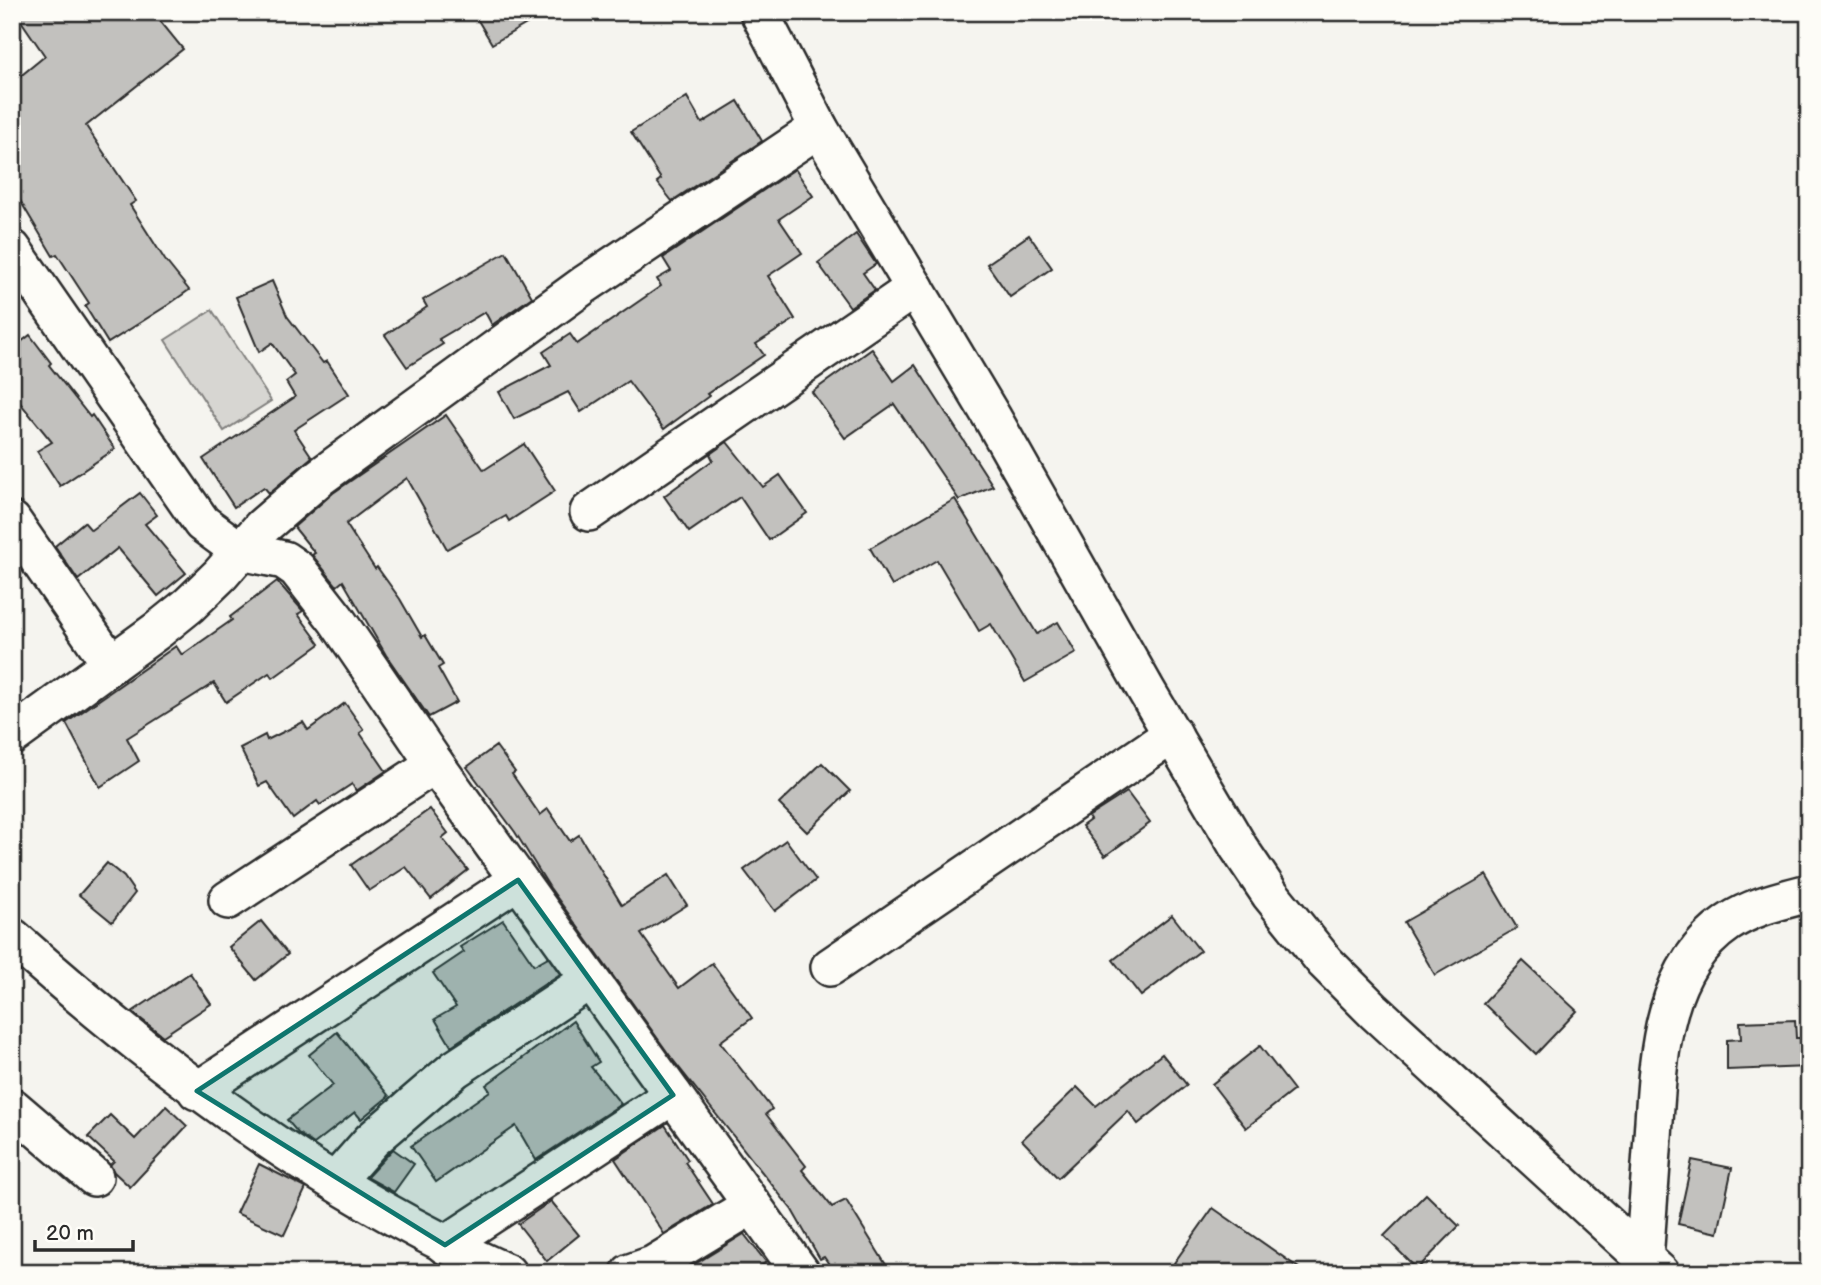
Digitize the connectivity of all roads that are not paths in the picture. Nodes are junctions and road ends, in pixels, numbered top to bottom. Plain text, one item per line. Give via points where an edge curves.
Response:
1 (759, 12) edge
2 (819, 128) junction
3 (12, 249) edge
4 (915, 288) junction
5 (589, 512) dead end
6 (12, 521) edge
7 (240, 551) junction
8 (111, 664) junction
9 (1172, 734) junction
10 (12, 736) edge
11 (435, 764) junction
12 (518, 880) junction
13 (1809, 893) edge
14 (228, 900) dead end
15 (12, 937) edge
16 (830, 967) dead end
17 (590, 980) junction
18 (197, 1091) junction
19 (673, 1095) junction
20 (12, 1107) edge
21 (94, 1177) dead end
22 (335, 1182) junction
23 (752, 1205) junction
24 (444, 1245) junction
25 (1652, 1267) edge
26 (507, 1273) edge
27 (630, 1273) edge
28 (801, 1273) edge

1 - 2 street
2 - 4 street
2 - 7 street via 595,277 388,426 320,477
3 - 7 street via 202,523
4 - 5 street
4 - 9 street
6 - 8 street
7 - 8 street via 189,605
7 - 11 street via 284,560 298,569
8 - 10 street
9 - 16 street
9 - 25 street via 1270,894 1325,962
11 - 12 street
11 - 14 street
12 - 17 street
12 - 18 street
13 - 25 street via 1729,922 1697,952 1676,989 1660,1049
15 - 18 street
17 - 19 street
17 - 22 street via 455,1069 372,1140
18 - 22 street
19 - 23 street
19 - 24 street
20 - 21 street
22 - 24 street
23 - 27 street via 653,1265
23 - 28 street
24 - 26 street

